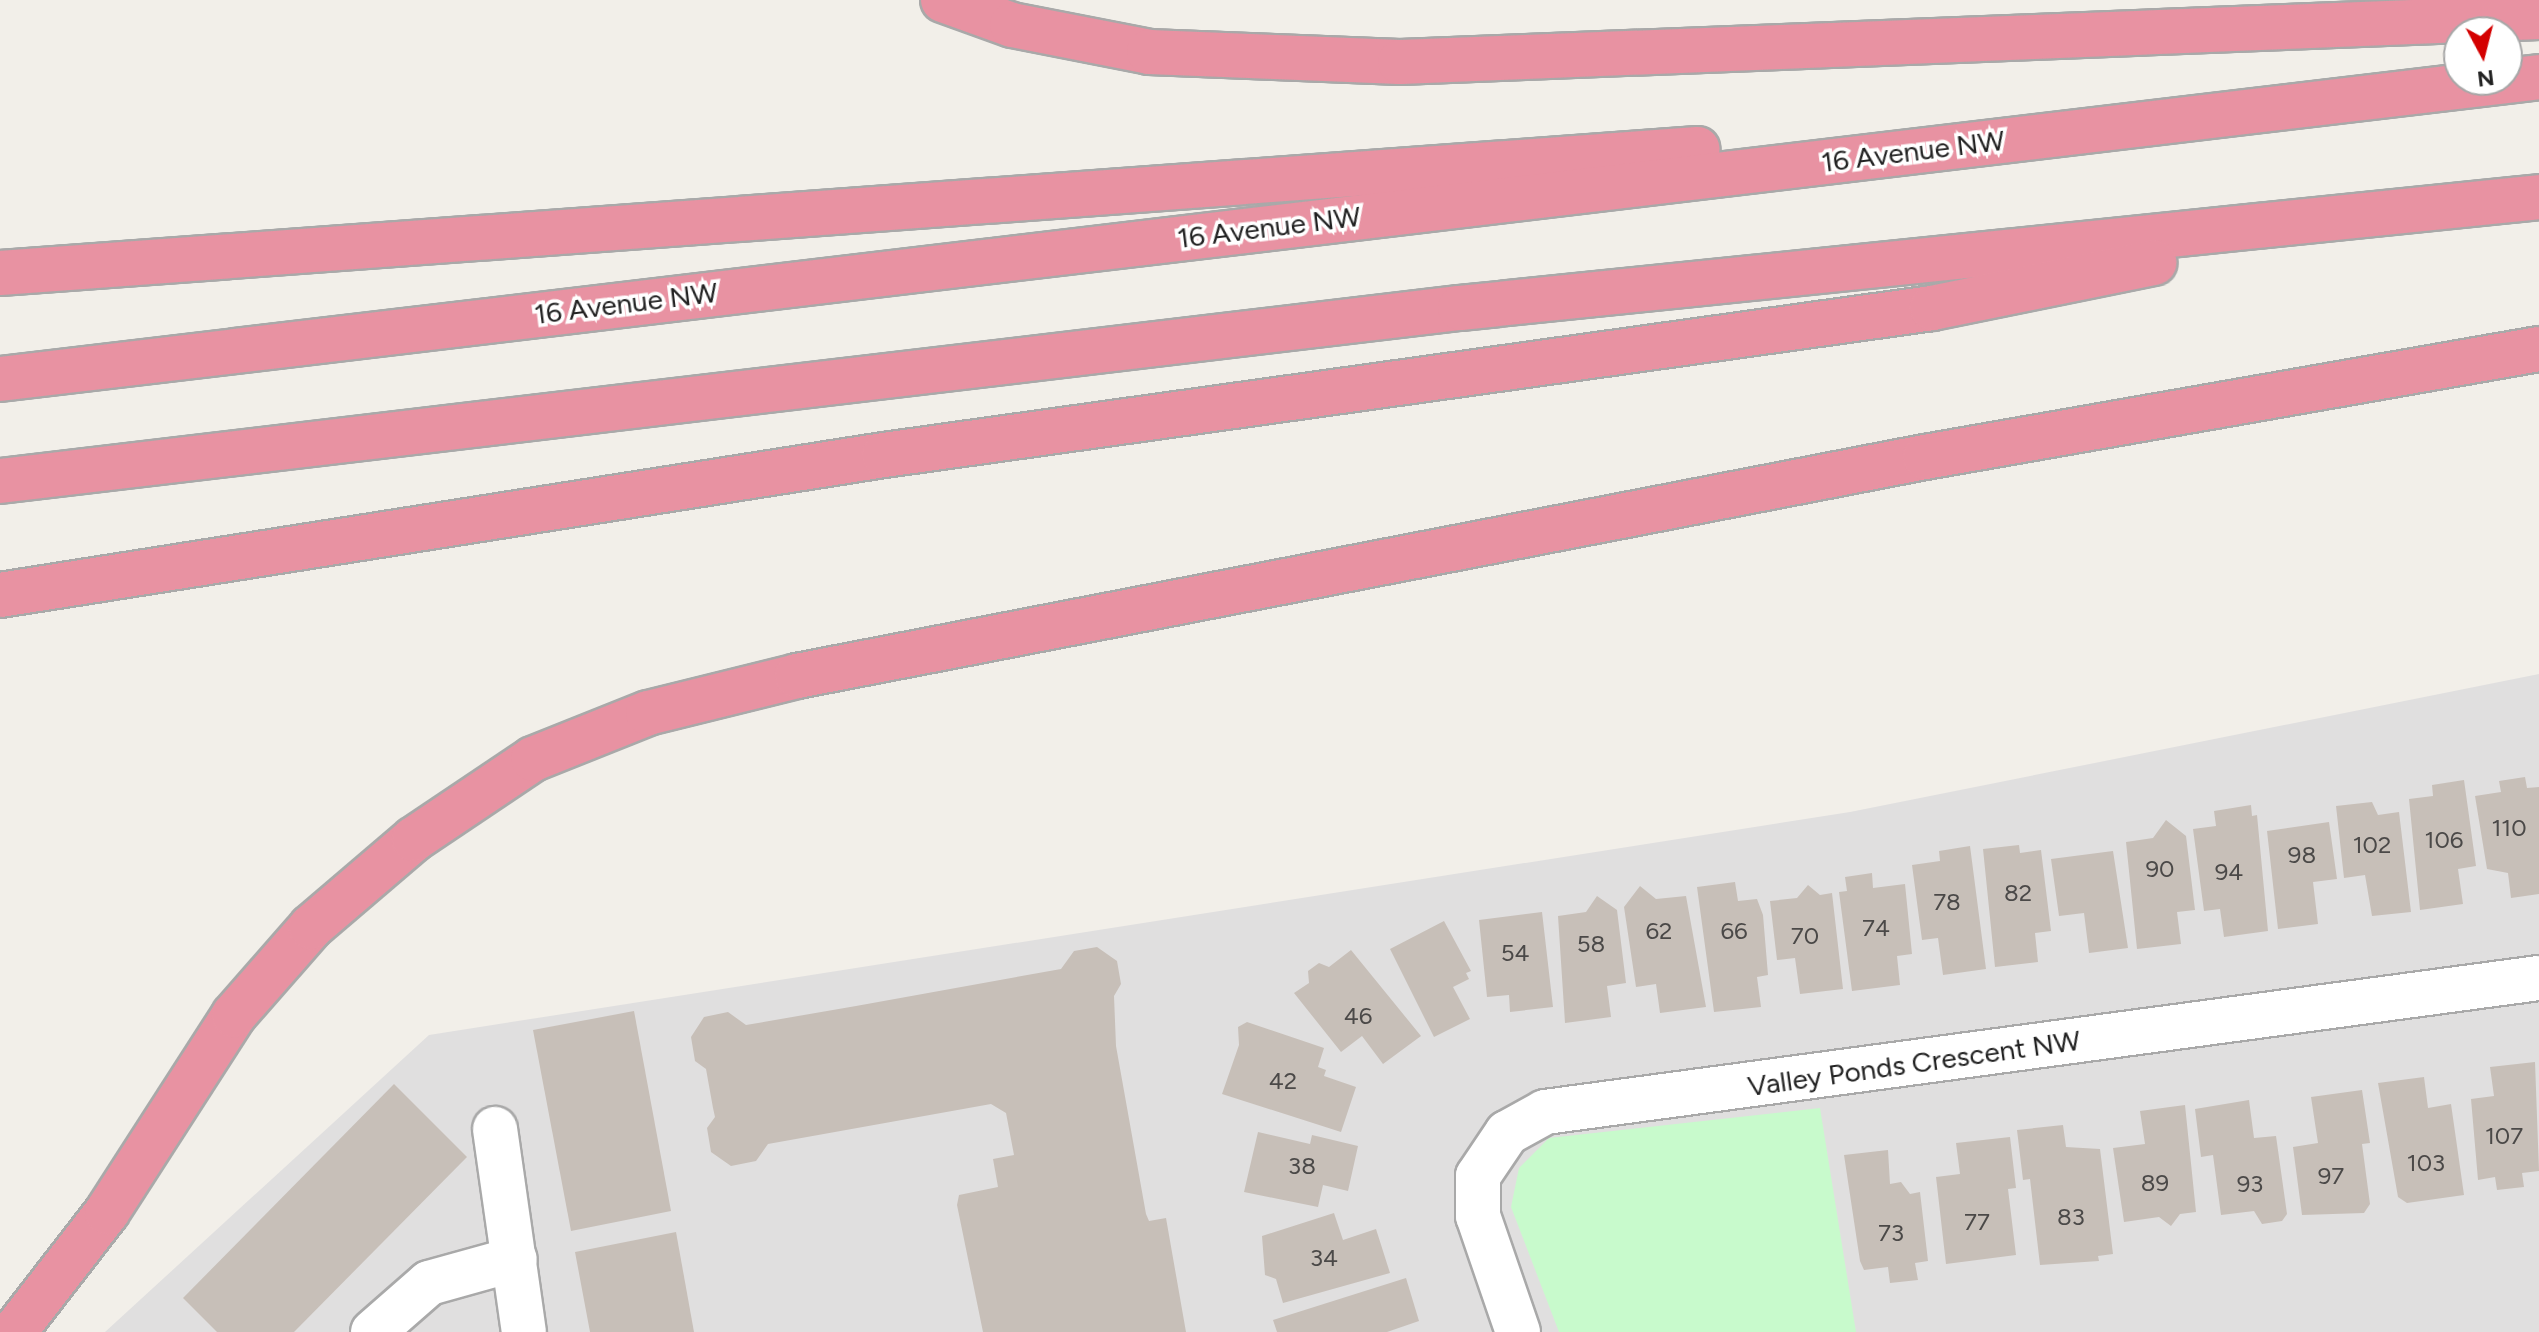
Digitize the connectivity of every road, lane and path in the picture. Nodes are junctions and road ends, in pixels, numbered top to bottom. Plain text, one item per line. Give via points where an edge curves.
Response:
1 (943, 0) edge
2 (2539, 17) edge
3 (2539, 77) edge
4 (2159, 122) junction
5 (2539, 197) edge
6 (2379, 216) junction
7 (0, 273) edge
8 (2539, 349) edge
9 (0, 379) edge
10 (0, 481) edge
11 (0, 595) edge
12 (2539, 978) edge
13 (495, 1129) dead end
14 (515, 1259) junction
15 (14, 1332) edge
16 (373, 1332) edge
17 (524, 1332) edge
18 (1518, 1332) edge

1 - 2 highway via 1012,25 1149,52 1400,62
3 - 4 highway, 16 Avenue NW
4 - 7 highway via 1531,159
4 - 9 highway, 16 Avenue NW
5 - 6 highway
6 - 10 highway via 1476,306
6 - 11 highway via 1932,308 884,455
8 - 15 highway via 1925,457 797,676 633,719 533,759 414,839 311,927 234,1015 107,1212
12 - 18 street, Valley Ponds Crescent NW via 1545,1112 1507,1133 1478,1176 1478,1216
13 - 14 street
14 - 16 street via 429,1283
14 - 17 street

